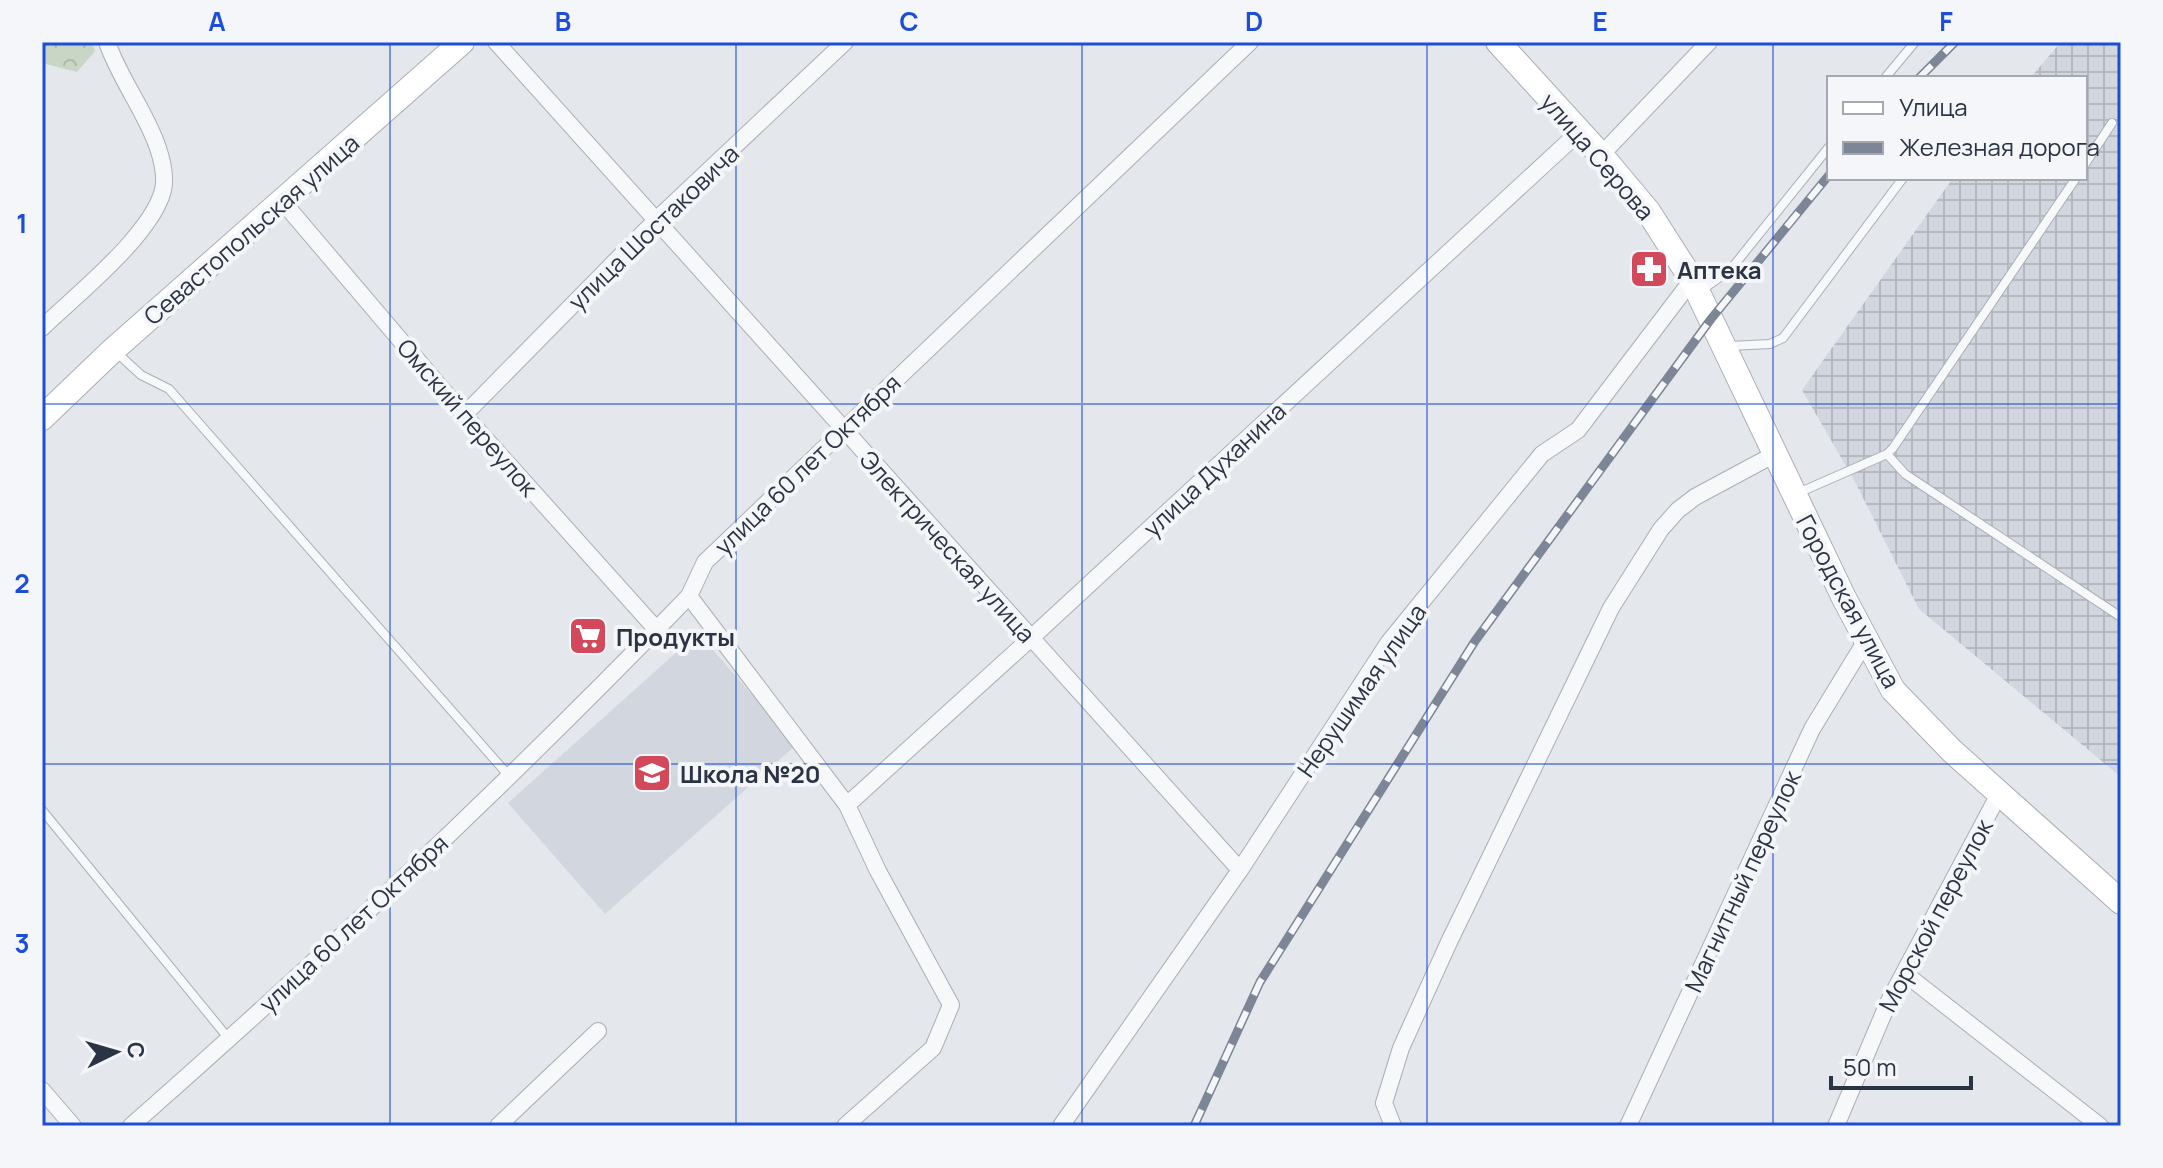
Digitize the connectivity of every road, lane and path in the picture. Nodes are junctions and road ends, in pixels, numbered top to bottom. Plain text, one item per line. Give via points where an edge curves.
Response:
1 (107, 42) edge
2 (462, 42) edge
3 (496, 42) edge
4 (845, 42) edge
5 (1250, 42) edge
6 (1498, 42) edge
7 (1709, 42) edge
8 (1915, 42) edge
9 (1887, 76) edge
10 (2112, 123) dead end
11 (1579, 132) junction
12 (1827, 149) edge
13 (1601, 155) junction
14 (2087, 161) edge
15 (1902, 180) edge
16 (2075, 180) edge
17 (283, 202) junction
18 (655, 221) junction
19 (1695, 286) junction
20 (1711, 319) joint
21 (42, 328) edge
22 (1724, 346) junction
23 (113, 350) junction
24 (464, 415) junction
25 (42, 418) edge
26 (843, 429) junction
27 (1775, 454) junction
28 (1887, 454) junction
29 (1794, 495) junction
30 (689, 596) junction
31 (2121, 617) edge
32 (657, 630) junction
33 (1031, 638) junction
34 (1865, 642) junction
35 (510, 776) junction
36 (1999, 794) junction
37 (847, 805) junction
38 (42, 810) edge
39 (1240, 870) junction
40 (2121, 902) edge
41 (1904, 973) junction
42 (598, 1031) dead end
43 (229, 1039) junction
44 (42, 1090) edge
45 (73, 1126) edge
46 (131, 1126) edge
47 (498, 1126) edge
48 (845, 1126) edge
49 (1061, 1126) edge
50 (1393, 1126) edge
51 (1628, 1126) edge
52 (1836, 1126) edge
53 (2100, 1126) edge

1 - 21 street via 158,147 163,189 135,238
2 - 17 street, Севастопольская улица
3 - 18 street, Электрическая улица
4 - 18 street, улица Шостаковича
5 - 26 street, улица 60 лет Октября
6 - 11 street, улица Серова
7 - 13 street
8 - 9 lane
10 - 14 lane
11 - 13 street, улица Серова
11 - 33 street, улица Духанина
12 - 19 lane via 1731,269
13 - 19 street, улица Серова via 1648,211
15 - 22 lane via 1783,338 1770,344
16 - 28 lane
17 - 23 street, Севастопольская улица
17 - 24 street, Омский переулок
18 - 24 street, улица Шостаковича
18 - 26 street, Электрическая улица
19 - 20 street, улица Серова
19 - 39 street, Нерушимая улица via 1578,430 1542,454 1389,642
20 - 22 street, Городская улица
22 - 27 street, Городская улица
23 - 25 street, Севастопольская улица
23 - 35 lane via 129,367 169,389
24 - 32 street, Омский переулок
26 - 30 street, улица 60 лет Октября via 705,562
26 - 33 street, Электрическая улица
27 - 29 street, Городская улица
27 - 50 street via 1678,510 1611,608 1401,1048 1384,1103
28 - 29 lane
28 - 31 lane via 1905,474
29 - 34 street, Городская улица
30 - 32 street, улица 60 лет Октября
30 - 37 street
32 - 35 street, улица 60 лет Октября
33 - 37 street, улица Духанина
33 - 39 street, Электрическая улица
34 - 36 street, Городская улица via 1907,707
34 - 51 street, Магнитный переулок via 1812,729
35 - 43 street, улица 60 лет Октября
36 - 40 street, Городская улица
36 - 41 street, Морской переулок
37 - 48 street via 951,1005 933,1048
38 - 43 lane
39 - 49 street, Нерушимая улица
41 - 52 street, Морской переулок
41 - 53 street
42 - 47 street
43 - 46 street, улица 60 лет Октября
44 - 45 street

